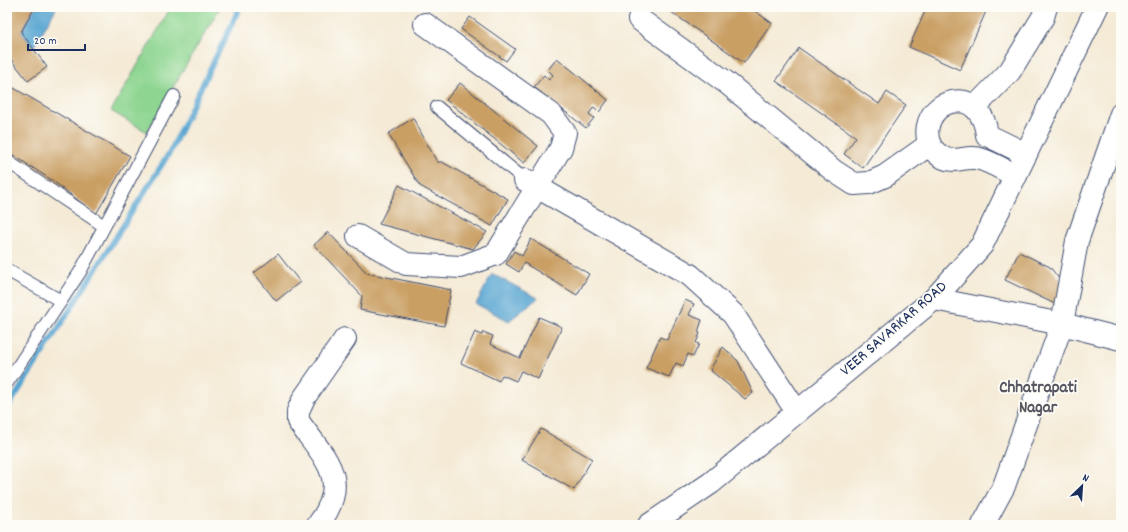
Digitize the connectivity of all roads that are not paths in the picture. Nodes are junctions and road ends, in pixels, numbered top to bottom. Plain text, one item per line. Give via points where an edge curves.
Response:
1 (1046, 7) edge
2 (1097, 7) edge
3 (639, 19) dead end
4 (425, 24) dead end
5 (174, 96) dead end
6 (437, 107) dead end
7 (975, 107) junction
8 (1121, 114) edge
9 (987, 135) junction
10 (930, 144) junction
11 (1026, 154) junction
12 (974, 158) junction
13 (7, 161) edge
14 (1016, 176) junction
15 (531, 183) junction
16 (104, 226) junction
17 (358, 236) dead end
18 (7, 270) edge
19 (934, 299) junction
20 (61, 301) junction
21 (1062, 324) junction
22 (345, 339) dead end
23 (1121, 339) edge
24 (7, 383) edge
25 (797, 412) junction
26 (318, 525) edge
27 (649, 525) edge
28 (983, 525) edge

1 - 7 street via 1043,17 1010,71
2 - 11 street, VEER SAVARKAR ROAD
3 - 10 street via 727,83 834,171 854,184 869,183 885,176
4 - 15 street via 551,114 565,133 561,148
5 - 16 lane
6 - 15 lane
7 - 9 street via 986,124
7 - 10 street via 956,101 937,108 927,125
8 - 21 street via 1077,241
9 - 11 street
9 - 12 street
10 - 12 street via 944,158 953,161
11 - 14 street, VEER SAVARKAR ROAD
12 - 14 street
13 - 16 lane
14 - 19 street, VEER SAVARKAR ROAD via 982,245
15 - 17 street via 496,254 461,267 406,264
15 - 25 street via 690,275 732,314
16 - 20 lane via 80,272
18 - 20 lane
19 - 21 street
19 - 25 street, VEER SAVARKAR ROAD
20 - 24 lane
21 - 23 street
21 - 28 street via 1004,486
22 - 26 street via 304,398 298,411 298,421 332,470 334,496 329,511
25 - 27 street, VEER SAVARKAR ROAD via 712,483

